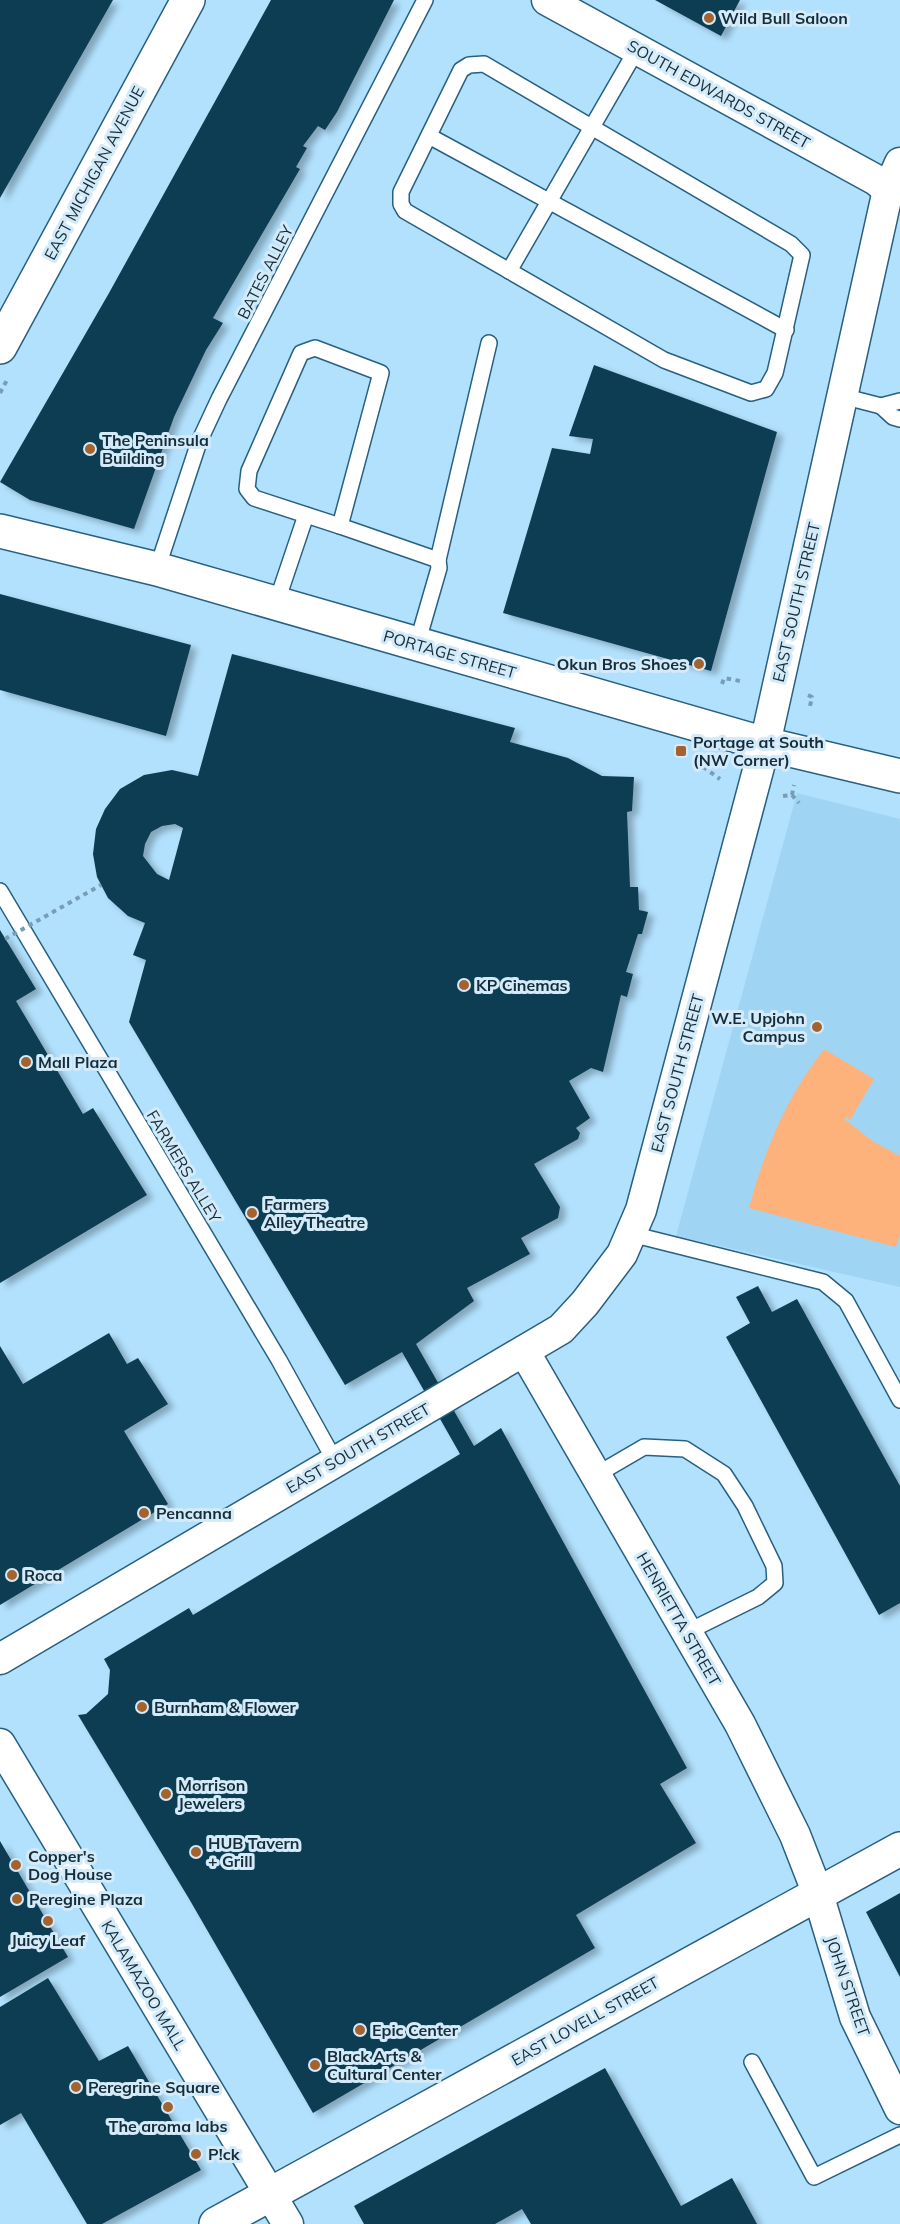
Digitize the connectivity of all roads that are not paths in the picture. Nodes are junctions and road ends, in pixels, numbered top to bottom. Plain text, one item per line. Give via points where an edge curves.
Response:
1 (188, 0) edge
2 (425, 0) edge
3 (548, 0) edge
4 (637, 49) junction
5 (592, 127) junction
6 (429, 136) junction
7 (894, 176) edge
8 (548, 202) junction
9 (509, 270) junction
10 (786, 330) junction
11 (489, 343) dead end
12 (0, 347) edge
13 (842, 396) junction
14 (900, 401) edge
15 (881, 406) junction
16 (900, 419) edge
17 (306, 515) junction
18 (340, 526) junction
19 (0, 531) edge
20 (438, 560) junction
21 (157, 569) junction
22 (276, 604) junction
23 (417, 644) junction
24 (765, 744) junction
25 (900, 776) edge
26 (0, 891) edge
27 (631, 1234) junction
28 (524, 1351) junction
29 (900, 1400) edge
30 (335, 1461) junction
31 (596, 1475) junction
32 (687, 1632) junction
33 (0, 1659) edge
34 (0, 1744) edge
35 (900, 1849) edge
36 (818, 1894) junction
37 (752, 2062) dead end
38 (900, 2109) edge
39 (900, 2135) edge
40 (270, 2195) junction
41 (216, 2224) edge
42 (288, 2224) edge

1 - 12 street, EAST MICHIGAN AVENUE
2 - 21 lane, BATES ALLEY via 209,420
3 - 4 street, SOUTH EDWARDS STREET
4 - 5 lane
4 - 7 street, SOUTH EDWARDS STREET via 876,180
5 - 6 lane via 484,64 461,70
5 - 8 lane
5 - 10 lane via 802,255
6 - 8 lane
6 - 9 lane via 401,192 405,211
7 - 13 street, EAST SOUTH STREET
8 - 9 lane
8 - 10 lane
9 - 10 lane via 664,360 751,393 766,388 775,373
11 - 20 lane
13 - 15 lane
13 - 24 street, EAST SOUTH STREET
14 - 15 lane
15 - 16 lane
17 - 18 lane
17 - 18 lane via 254,498 247,489 249,471 301,353 315,348 381,373
17 - 22 lane
18 - 20 lane
19 - 21 street, PORTAGE STREET
20 - 23 lane
21 - 22 street, PORTAGE STREET
22 - 23 street, PORTAGE STREET
23 - 24 street, PORTAGE STREET
24 - 25 street, PORTAGE STREET
24 - 27 street, EAST SOUTH STREET via 641,1210
26 - 30 lane, FARMERS ALLEY
27 - 28 street, EAST SOUTH STREET via 622,1254 585,1304 561,1329
27 - 29 lane via 823,1282 846,1302
28 - 30 street, EAST SOUTH STREET
28 - 31 street, HENRIETTA STREET
30 - 33 street, EAST SOUTH STREET
31 - 32 street, HENRIETTA STREET
31 - 32 lane via 644,1447 685,1449 723,1474 745,1506 774,1566 774,1583 758,1597
32 - 36 street, HENRIETTA STREET via 740,1724 795,1835
34 - 40 street, KALAMAZOO MALL
35 - 36 street, EAST LOVELL STREET
36 - 38 street, JOHN STREET via 855,2017
36 - 40 street, EAST LOVELL STREET
37 - 39 lane via 814,2177
40 - 41 street, EAST LOVELL STREET
40 - 42 street, KALAMAZOO MALL

